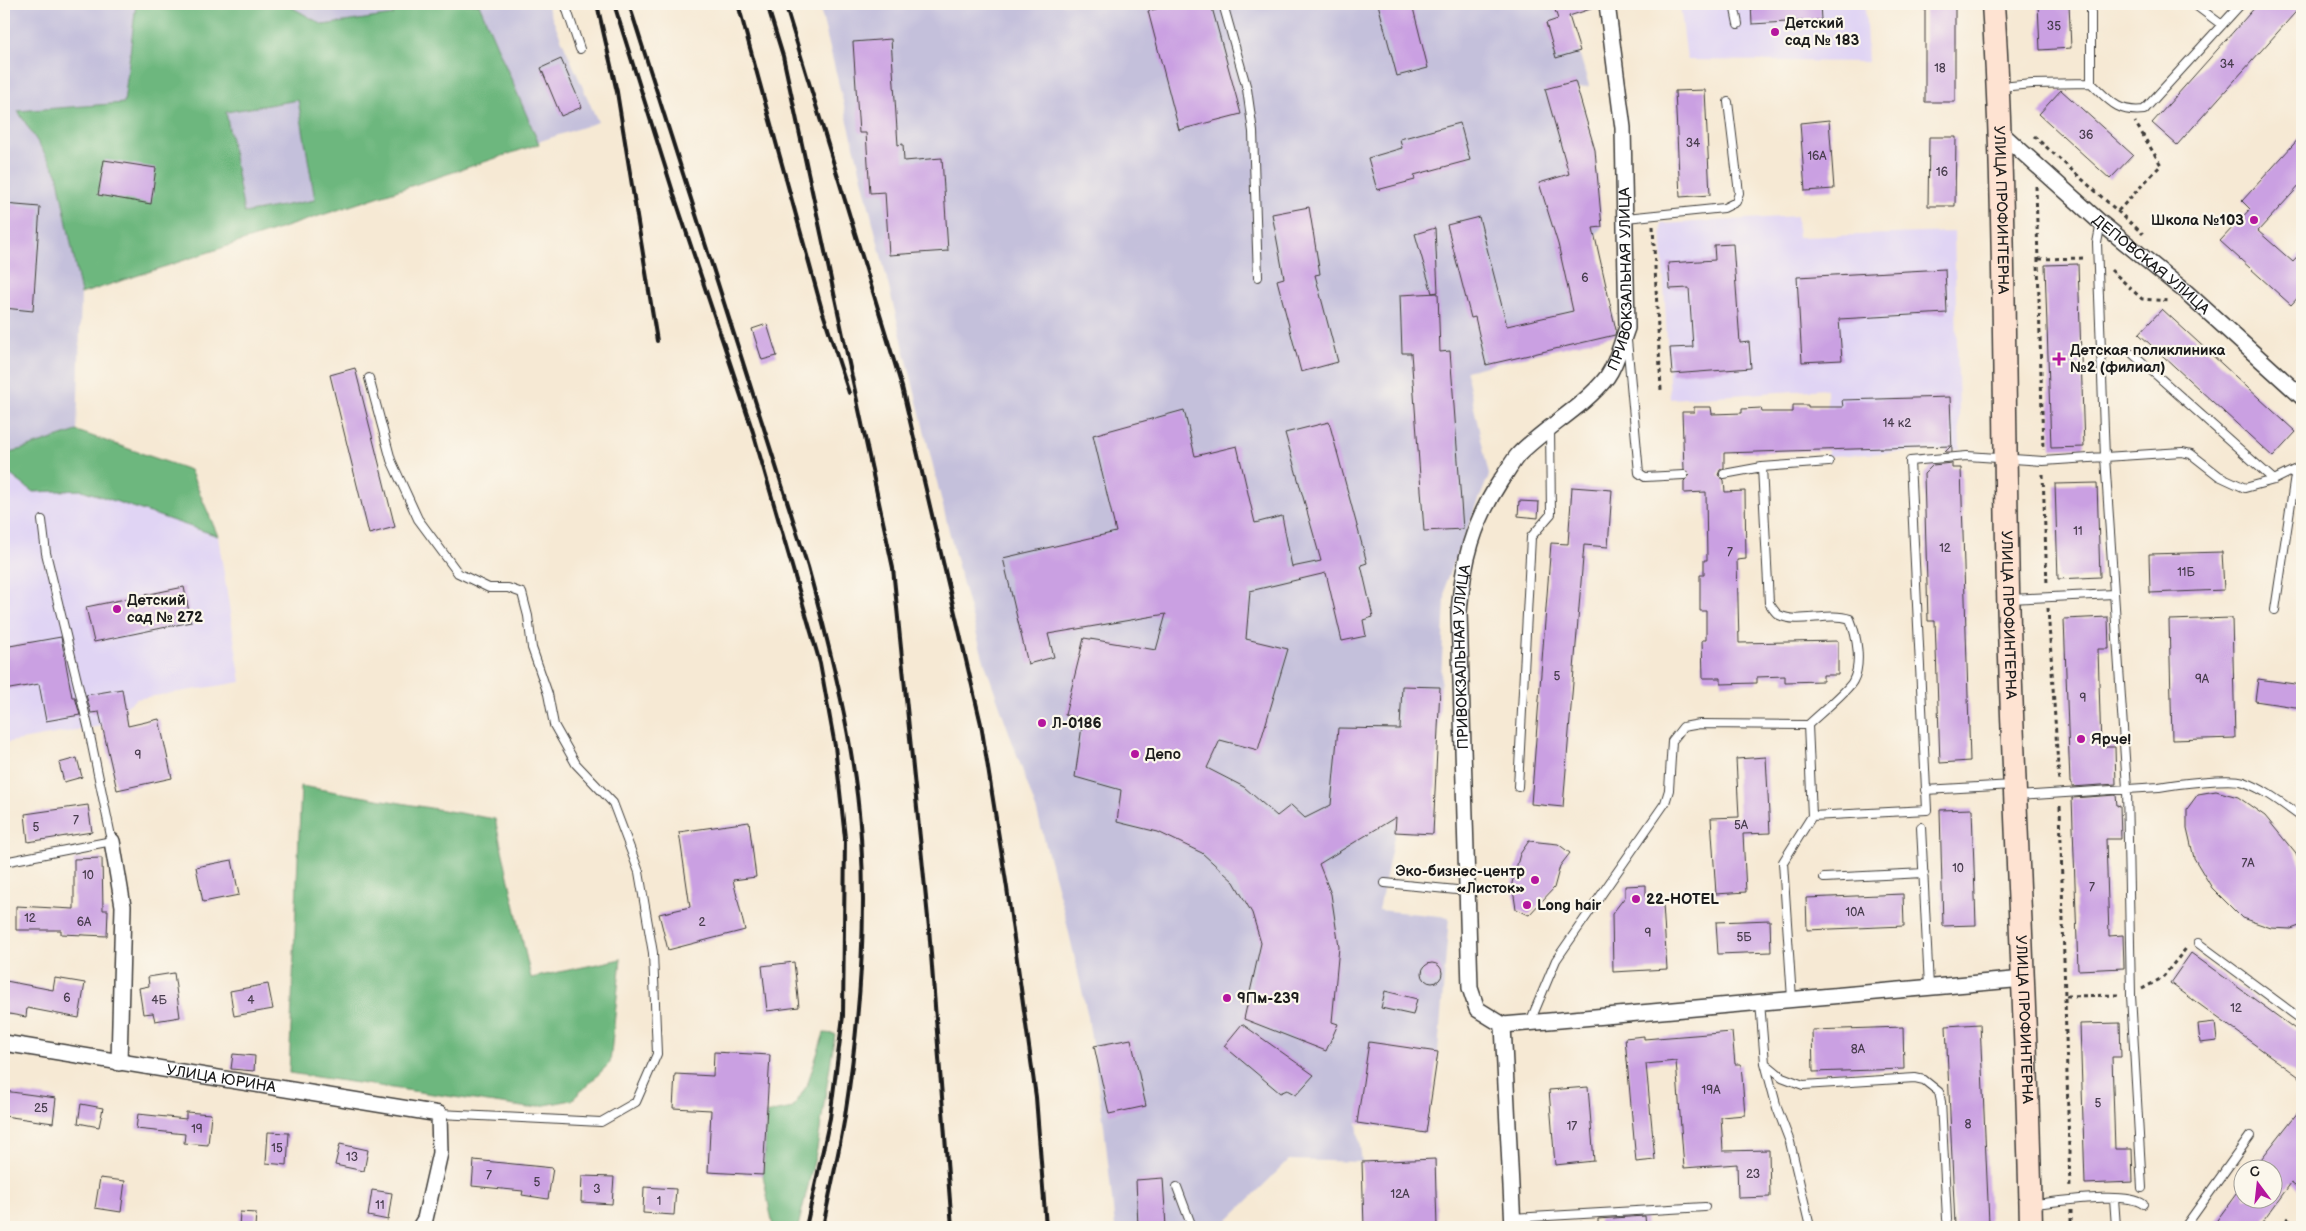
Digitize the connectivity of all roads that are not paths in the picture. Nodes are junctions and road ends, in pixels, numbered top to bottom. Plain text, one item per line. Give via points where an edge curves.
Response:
1 (565, 4) edge
2 (1223, 4) edge
3 (1607, 4) edge
4 (1734, 4) edge
5 (1993, 4) edge
6 (2091, 4) edge
7 (2194, 4) edge
8 (2241, 4) edge
9 (1738, 24) dead end
10 (2222, 25) junction
11 (580, 49) dead end
12 (2091, 83) junction
13 (1999, 87) junction
14 (1728, 102) dead end
15 (2000, 132) junction
16 (1626, 218) junction
17 (2101, 223) junction
18 (1258, 277) dead end
19 (1626, 328) junction
20 (2133, 354) dead end
21 (369, 378) dead end
22 (2302, 398) edge
23 (1550, 426) junction
24 (2105, 457) junction
25 (2004, 460) junction
26 (1829, 462) dead end
27 (2299, 466) edge
28 (1762, 467) junction
29 (1724, 474) dead end
30 (1684, 475) dead end
31 (2274, 480) junction
32 (42, 520) dead end
33 (2114, 594) junction
34 (2008, 600) junction
35 (2275, 610) dead end
36 (1808, 725) junction
37 (1518, 787) dead end
38 (2126, 788) junction
39 (1925, 790) junction
40 (2015, 790) junction
41 (1812, 816) junction
42 (2302, 821) edge
43 (1921, 827) dead end
44 (112, 841) junction
45 (4, 862) edge
46 (1924, 873) junction
47 (1824, 878) dead end
48 (1385, 883) dead end
49 (1467, 892) junction
50 (2198, 943) road end
51 (2024, 979) junction
52 (1929, 987) junction
53 (1792, 999) junction
54 (1760, 1002) junction
55 (2302, 1020) edge
56 (1530, 1022) junction
57 (1503, 1025) junction
58 (4, 1043) edge
59 (119, 1063) junction
60 (1766, 1063) junction
61 (439, 1114) junction
62 (2250, 1136) dead end
63 (1177, 1188) dead end
64 (2142, 1188) dead end
65 (2114, 1198) junction
66 (2143, 1204) dead end
67 (2031, 1205) junction
68 (1705, 1207) dead end
69 (1947, 1219) dead end
70 (1513, 1223) edge
71 (420, 1227) edge
72 (1192, 1227) edge
73 (1810, 1227) edge
74 (2031, 1227) edge
75 (2116, 1227) edge
76 (2185, 1227) edge

1 - 11 lane
2 - 18 lane via 1247,89 1253,132
3 - 16 street, ПРИВОКЗАЛЬНАЯ УЛИЦА via 1623,128
4 - 9 lane
5 - 13 street, УЛИЦА ПРОФИНТЕРНА
6 - 12 lane
7 - 10 lane
8 - 10 lane
10 - 12 lane via 2144,110 2129,112 2116,106
12 - 13 lane
13 - 15 street, УЛИЦА ПРОФИНТЕРНА
14 - 16 lane via 1740,193 1736,202 1724,208
15 - 17 street, ДЕПОВСКАЯ УЛИЦА
15 - 25 street, УЛИЦА ПРОФИНТЕРНА
16 - 19 street, ПРИВОКЗАЛЬНАЯ УЛИЦА
17 - 22 street, ДЕПОВСКАЯ УЛИЦА via 2186,292
17 - 24 lane via 2097,243
19 - 23 street, ПРИВОКЗАЛЬНАЯ УЛИЦА via 1607,377 1586,399
19 - 30 lane via 1639,473 1645,477
20 - 31 lane
21 - 61 lane via 391,460 418,519 458,573 489,588 522,592 532,648 548,694 554,725 576,764 613,804 639,872 653,952 657,1054 636,1102 601,1122
23 - 37 lane via 1551,514 1532,537
23 - 49 street, ПРИВОКЗАЛЬНАЯ УЛИЦА via 1517,456 1488,502 1472,537 1462,575 1459,612
24 - 25 lane via 2043,462
24 - 31 lane via 2182,452 2191,454 2219,476 2246,488
24 - 33 lane
25 - 34 street, УЛИЦА ПРОФИНТЕРНА
25 - 39 lane via 1967,456 1910,462
26 - 28 lane
27 - 31 lane
27 - 35 lane
28 - 29 lane
28 - 36 lane via 1769,603 1778,615 1791,619 1838,615 1850,619 1855,631 1858,658 1853,681
32 - 44 lane via 46,553
33 - 34 lane
33 - 38 lane
34 - 40 street, УЛИЦА ПРОФИНТЕРНА
36 - 41 lane
36 - 56 lane via 1700,724 1683,728 1672,741 1669,790 1665,803 1556,960
38 - 40 lane via 2059,792
38 - 42 lane via 2243,781 2275,797
38 - 64 lane via 2131,995
39 - 40 lane
39 - 41 lane via 1927,810
40 - 51 street, УЛИЦА ПРОФИНТЕРНА
41 - 53 lane via 1783,862
43 - 46 lane
44 - 45 lane
44 - 59 street via 123,906
46 - 47 lane
46 - 52 lane
48 - 49 lane
49 - 57 street, ПРИВОКЗАЛЬНАЯ УЛИЦА via 1470,988 1477,1009
50 - 55 lane
51 - 52 street
51 - 67 street, УЛИЦА ПРОФИНТЕРНА
52 - 53 street
53 - 54 street
54 - 56 street
54 - 60 lane
56 - 57 street
57 - 70 street
58 - 59 street, УЛИЦА ЮРИНА
59 - 61 street, УЛИЦА ЮРИНА
60 - 69 lane via 1782,1077 1803,1085 1914,1078 1932,1084 1939,1092 1941,1102
60 - 73 lane via 1793,1151
61 - 71 street via 440,1152 425,1219
62 - 76 lane
63 - 72 lane
65 - 66 lane via 2137,1199
65 - 67 lane
65 - 75 lane
67 - 74 street, УЛИЦА ПРОФИНТЕРНА
68 - 70 lane

